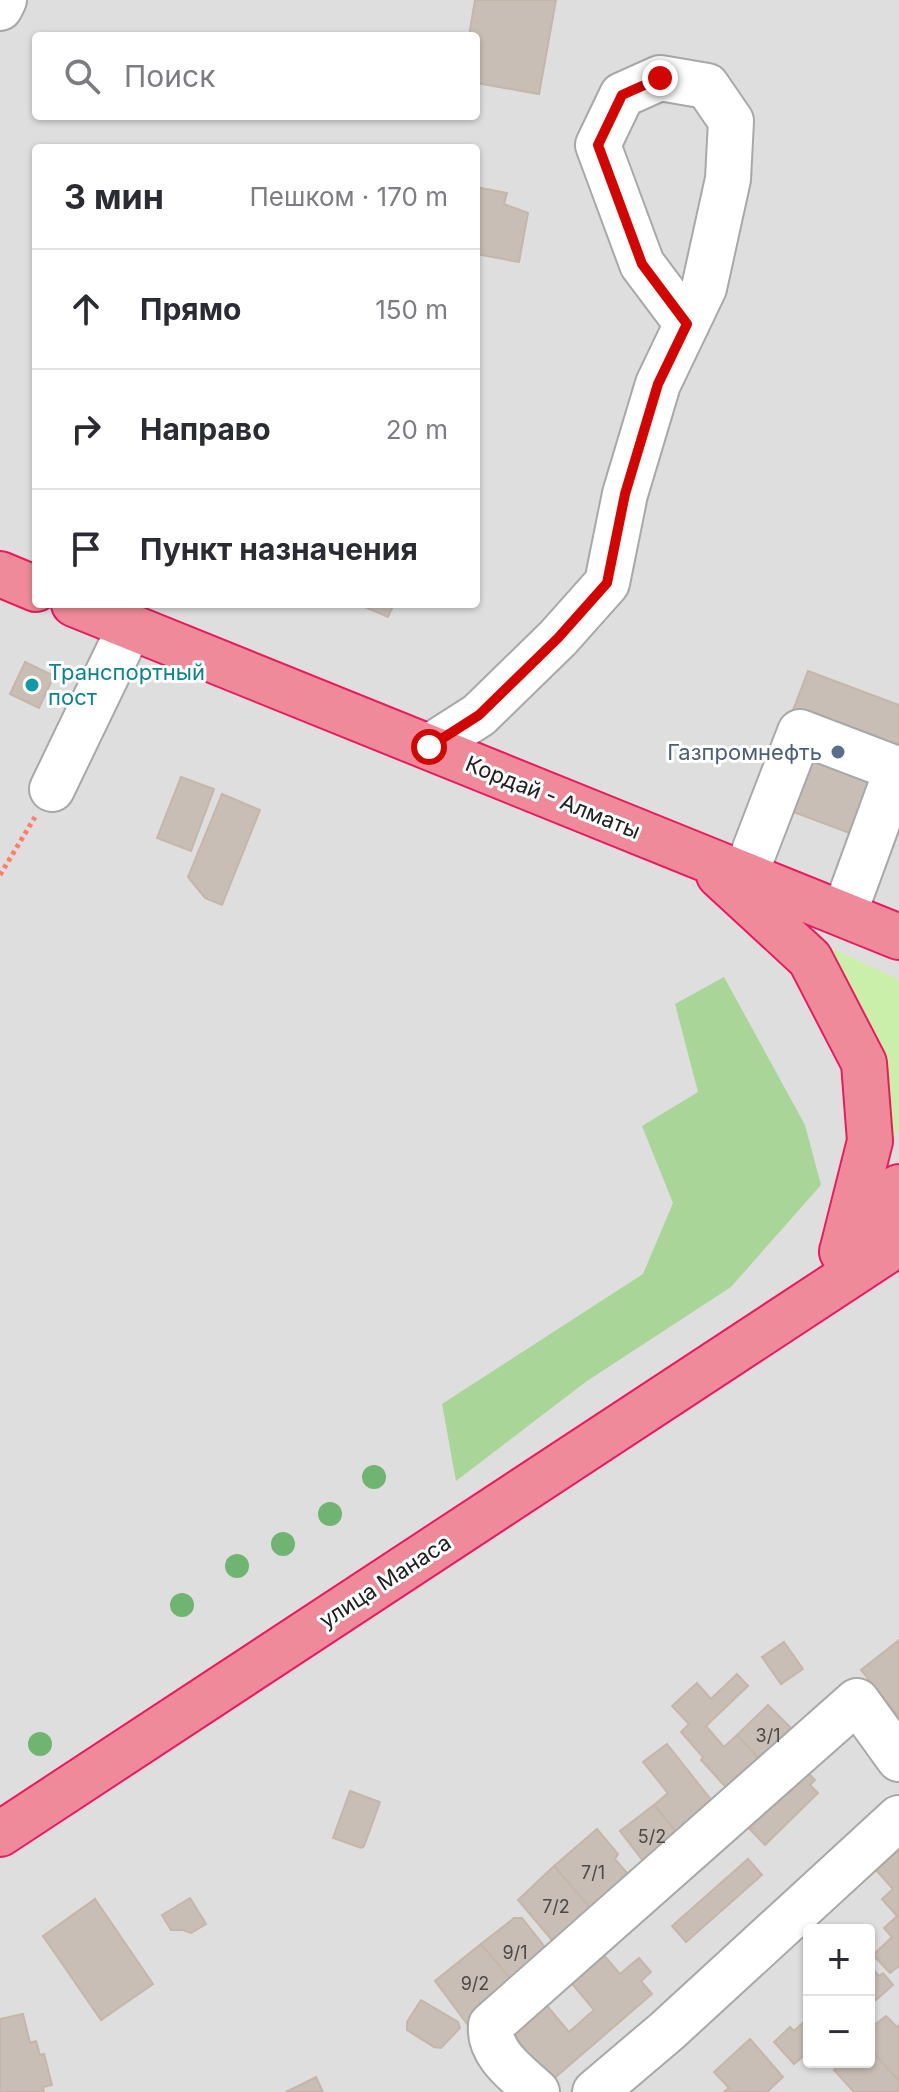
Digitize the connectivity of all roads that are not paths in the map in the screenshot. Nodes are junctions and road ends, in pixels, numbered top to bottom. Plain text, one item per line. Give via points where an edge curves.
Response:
1 (4, 0) edge
2 (0, 8) edge
3 (687, 324) junction
4 (0, 574) edge
5 (32, 587) edge
6 (84, 608) edge
7 (130, 627) junction
8 (429, 747) junction
9 (52, 789) road end
10 (699, 856) junction
11 (745, 875) junction
12 (844, 914) junction
13 (899, 937) edge
14 (899, 1187) edge
15 (899, 1243) edge
16 (842, 1252) junction
17 (769, 1328) junction
18 (899, 1759) edge
19 (899, 1818) edge
20 (0, 1834) edge
21 (537, 2092) edge
22 (595, 2092) edge

1 - 2 street
3 - 3 street via 704,288 728,179 731,121 707,86 660,78 622,95 598,145 642,264
3 - 8 street via 658,384 625,494 607,583 479,715
4 - 5 highway
6 - 7 highway, Кордай - Алматы
7 - 8 highway, Кордай - Алматы
7 - 9 street
8 - 10 highway, Кордай - Алматы
10 - 11 highway, Кордай - Алматы
10 - 16 highway via 810,959 864,1063 870,1141
11 - 12 highway, Кордай - Алматы
11 - 12 street via 800,732 897,769
12 - 13 highway, Кордай - Алматы
14 - 16 highway
15 - 17 highway
16 - 17 highway
17 - 20 highway, улица Манаса
18 - 21 street via 857,1701 491,2025 499,2054
19 - 22 street

